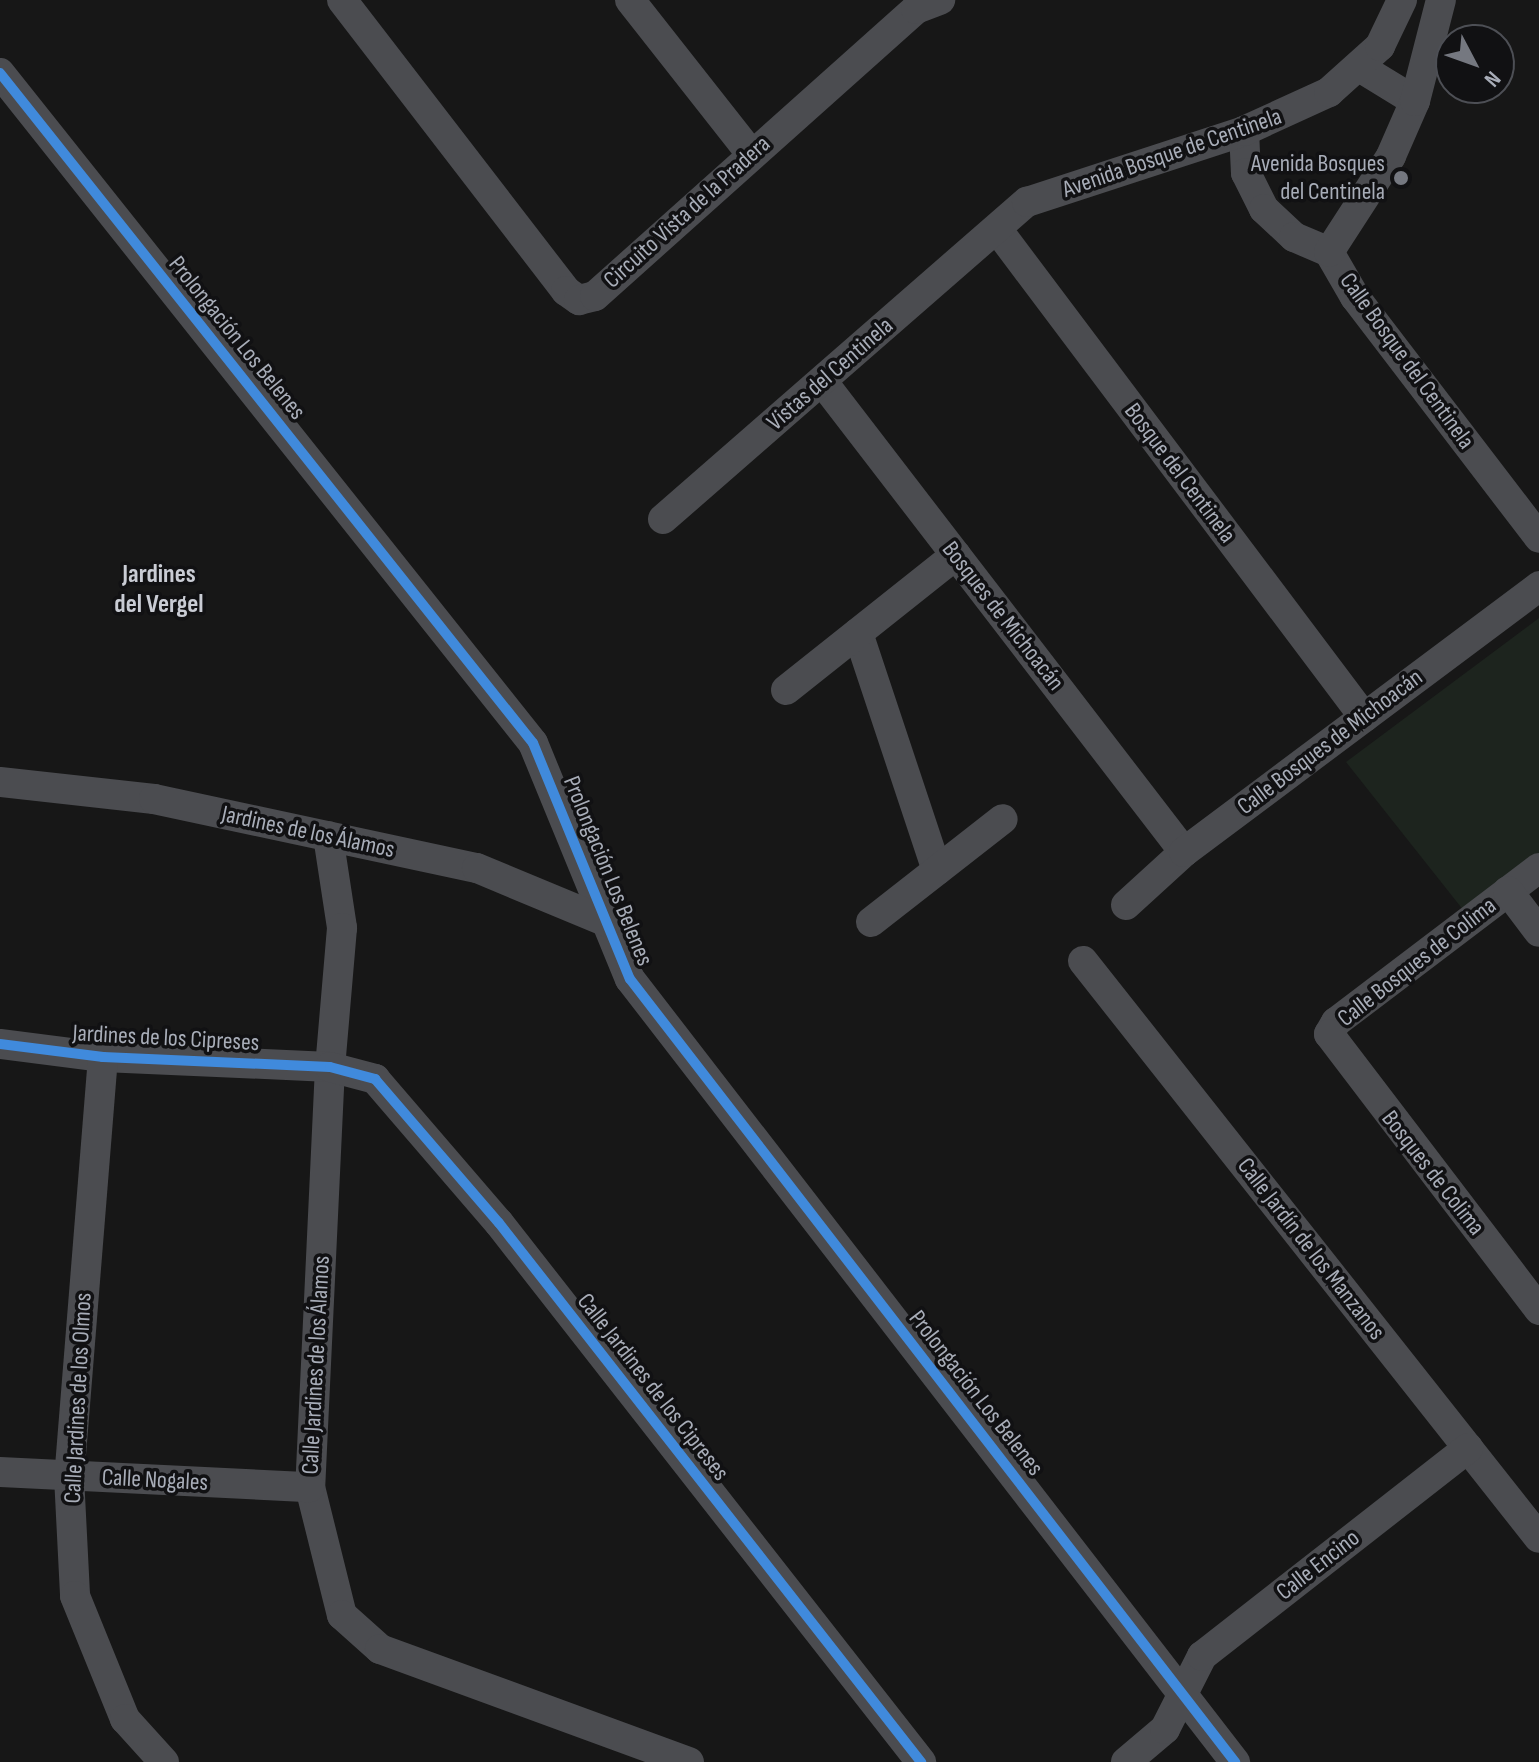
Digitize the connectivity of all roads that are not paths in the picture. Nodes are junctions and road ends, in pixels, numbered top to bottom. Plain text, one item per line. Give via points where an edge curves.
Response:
1 (342, 0) edge
2 (630, 0) edge
3 (1402, 0) edge
4 (1441, 0) edge
5 (922, 3) edge
6 (1361, 68) junction
7 (1, 76) edge
8 (1415, 101) junction
9 (1244, 131) junction
10 (751, 154) junction
11 (997, 229) junction
12 (1329, 252) junction
13 (822, 381) junction
14 (663, 519) dead end
15 (1539, 538) edge
16 (956, 555) junction
17 (1539, 586) edge
18 (858, 633) junction
19 (786, 690) dead end
20 (1364, 717) junction
21 (0, 782) edge
22 (1003, 819) dead end
23 (328, 836) junction
24 (1184, 852) junction
25 (1539, 868) edge
26 (937, 870) junction
27 (1508, 891) junction
28 (1126, 905) dead end
29 (607, 922) junction
30 (871, 922) dead end
31 (1539, 932) edge
32 (1083, 961) dead end
33 (1329, 1034) joint
34 (0, 1044) edge
35 (103, 1057) junction
36 (330, 1067) junction
37 (1539, 1310) edge
38 (1468, 1448) junction
39 (0, 1472) edge
40 (69, 1476) junction
41 (310, 1487) junction
42 (1539, 1538) edge
43 (1184, 1693) junction
44 (164, 1762) edge
45 (689, 1762) edge
46 (921, 1762) edge
47 (1126, 1762) edge
48 (1235, 1762) edge

1 - 10 street, Circuito Vista de la Pradera via 566,291 579,300 595,296
2 - 10 street
3 - 6 street, Avenida Bosque de Centinela via 1380,46
4 - 8 street, Calle Bosque del Centinela
5 - 10 street, Circuito Vista de la Pradera
6 - 8 street
6 - 9 street, Avenida Bosque de Centinela via 1329,92
7 - 29 street, Prolongación Los Belenes via 533,743
8 - 12 street, Calle Bosque del Centinela via 1391,156
9 - 11 street, Avenida Bosque de Centinela via 1027,202
9 - 12 street via 1246,173 1264,209 1294,237
11 - 13 street, Vistas del Centinela
11 - 20 street, Bosque del Centinela
12 - 15 street, Calle Bosque del Centinela via 1355,297
13 - 14 street, Vistas del Centinela
13 - 16 street, Bosques de Michoacán
16 - 18 street
16 - 24 street, Bosques de Michoacán
17 - 20 street, Calle Bosques de Michoacán
18 - 19 street
18 - 26 street
20 - 24 street, Calle Bosques de Michoacán
21 - 23 street, Jardines de los Álamos via 154,799
22 - 26 street
23 - 29 street, Jardines de los Álamos via 477,868
23 - 36 street via 342,928
24 - 28 street, Calle Bosques de Michoacán
25 - 27 street, Calle Bosques de Colima
26 - 30 street
27 - 31 street, Calle Bosques de Colima
27 - 33 street, Calle Bosques de Colima via 1336,1022
29 - 43 street, Prolongación Los Belenes via 630,979
32 - 38 street, Calle Jardín de los Manzanos
33 - 37 street, Bosques de Colima
34 - 35 street, Jardines de los Cipreses
35 - 36 street, Jardines de los Cipreses
35 - 40 street, Calle Jardines de los Olmos
36 - 41 street, Calle Jardines de los Álamos
36 - 46 street, Calle Jardines de los Cipreses via 375,1079 489,1211
38 - 42 street, Calle Jardín de los Manzanos
38 - 43 street, Calle Encino via 1202,1656
39 - 40 street, Calle Nogales
40 - 41 street, Calle Nogales
40 - 44 street, Calle Jardines de los Olmos via 75,1596 125,1719
41 - 45 street, Calle Jardines de los Álamos via 342,1615 380,1649
43 - 47 street, Calle Encino via 1165,1729
43 - 48 street, Prolongación Los Belenes

